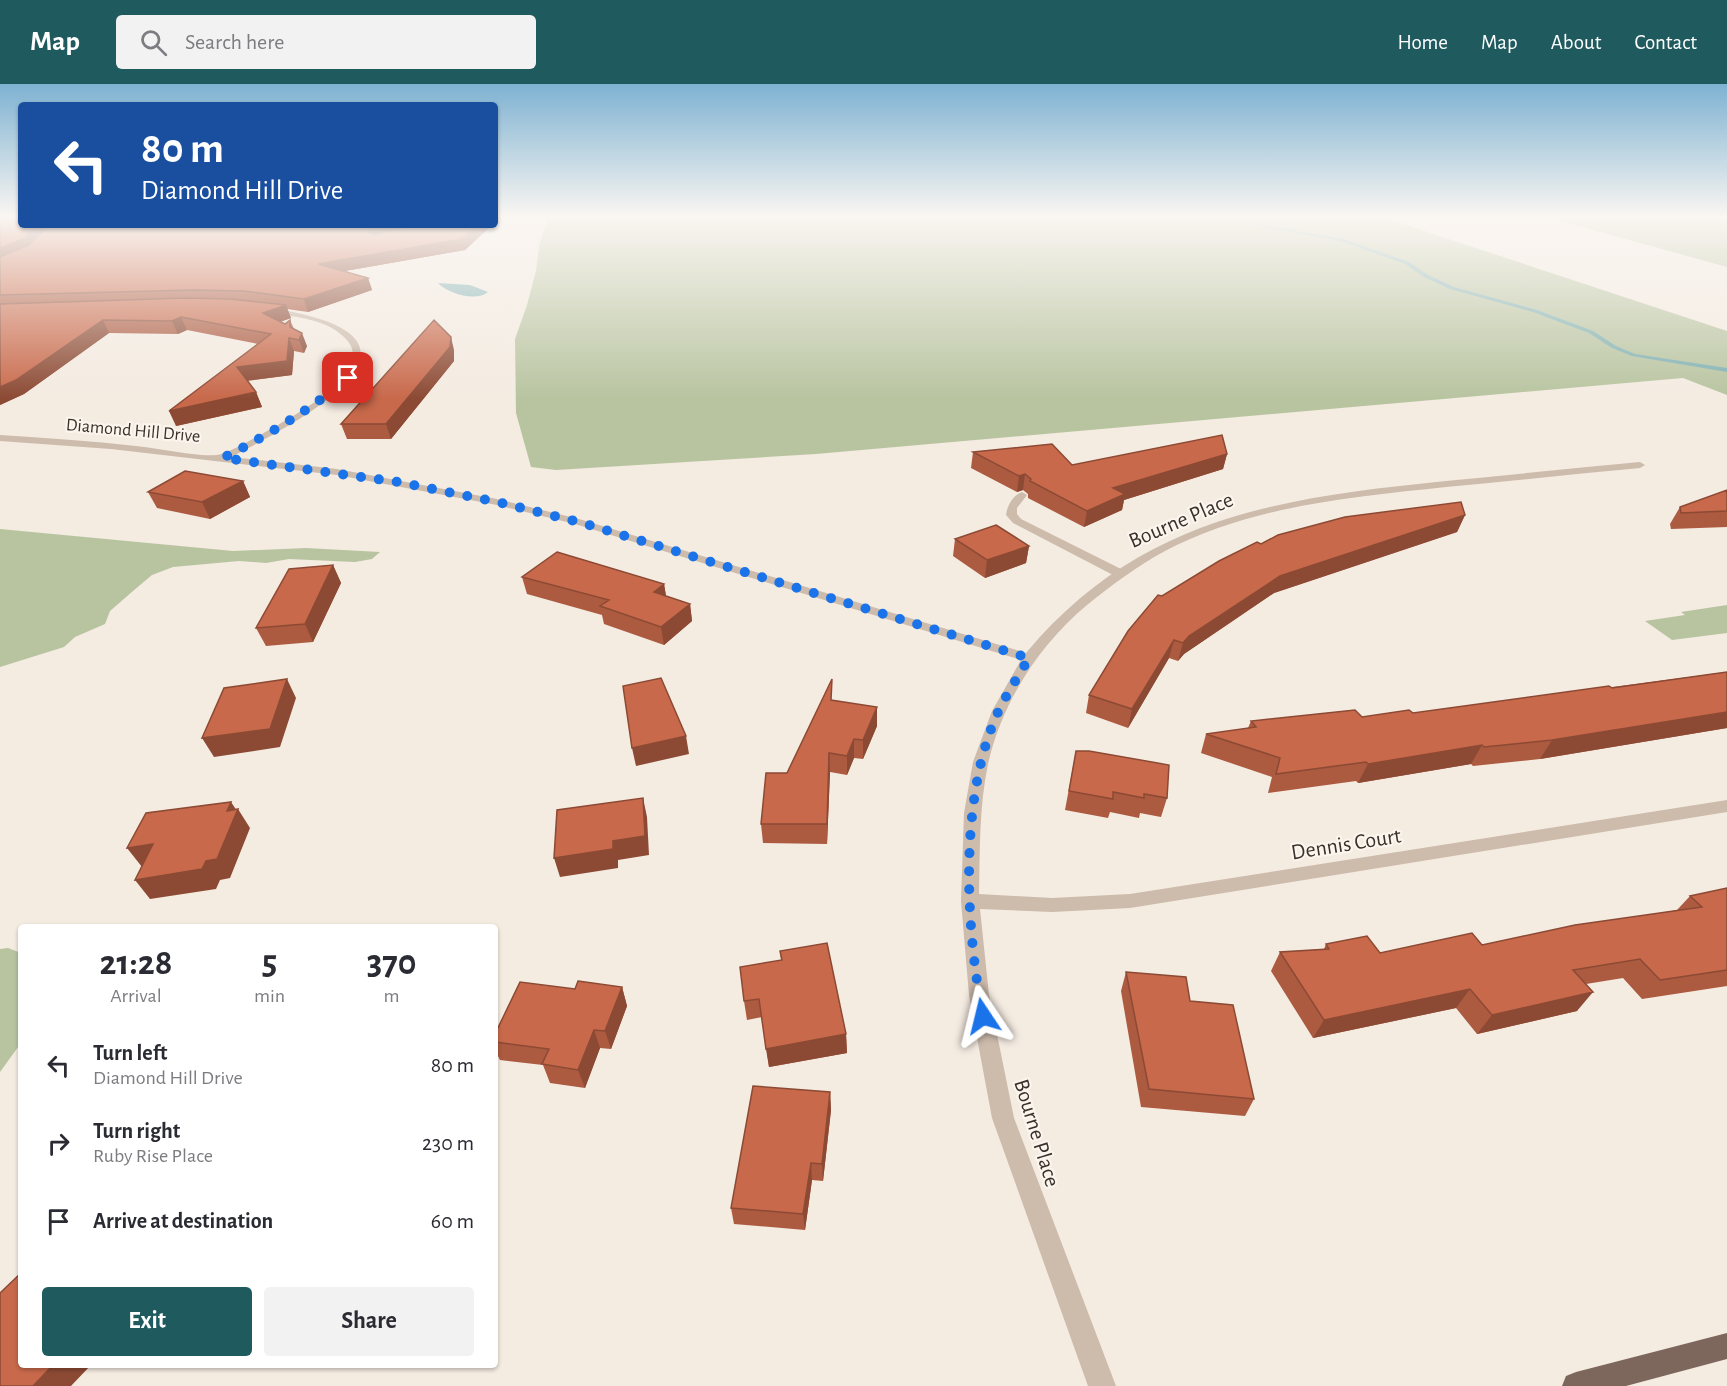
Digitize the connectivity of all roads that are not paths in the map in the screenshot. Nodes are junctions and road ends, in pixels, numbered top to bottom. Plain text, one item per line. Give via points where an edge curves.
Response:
1 (261, 308) edge
2 (0, 438) edge
3 (223, 458) junction
4 (1640, 465) dead end
5 (1022, 495) edge
6 (1119, 573) junction
7 (1029, 658) junction
8 (1727, 806) edge
9 (970, 902) junction
10 (1727, 1346) edge
11 (1102, 1386) edge
12 (1576, 1386) edge

1 - 3 street via 309,316 340,329 355,345 354,368 348,378 291,421
2 - 3 street, Diamond Hill Drive
3 - 7 street, Diamond Hill Drive via 398,482 579,522
4 - 6 street, Bourne Place via 1388,490 1270,509 1206,529
5 - 6 street via 1012,508 1011,515 1017,521
6 - 7 street, Bourne Place via 1058,622
7 - 9 street, Bourne Place via 999,711 981,762 972,813
8 - 9 street, Dennis Court via 1130,901 1052,905
9 - 11 street, Bourne Place via 979,995 1004,1118
10 - 12 main road

